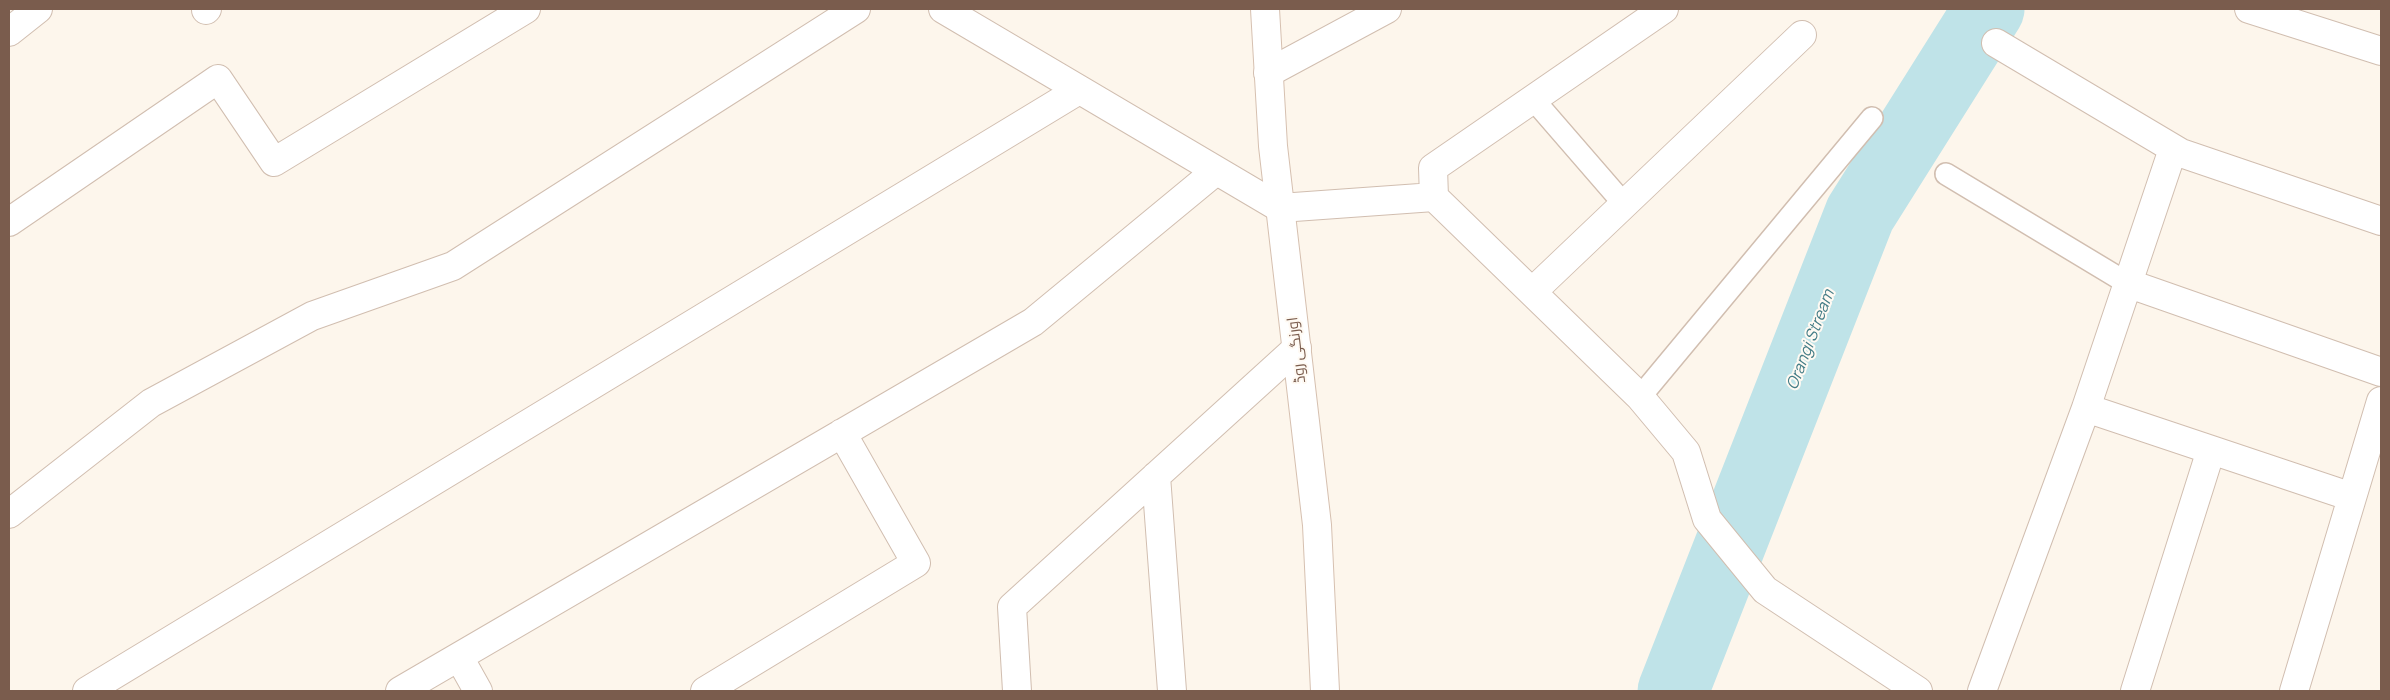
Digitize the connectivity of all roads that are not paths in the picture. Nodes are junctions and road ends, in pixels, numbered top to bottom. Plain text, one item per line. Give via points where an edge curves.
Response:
1 (38, 9) edge
2 (526, 9) edge
3 (856, 9) edge
4 (943, 9) edge
5 (1265, 9) edge
6 (1388, 9) edge
7 (1664, 9) edge
8 (2249, 9) edge
9 (9, 32) edge
10 (1802, 34) dead end
11 (1996, 43) dead end
12 (2381, 51) edge
13 (1268, 73) junction
14 (1079, 90) junction
15 (1533, 99) junction
16 (1872, 118) dead end
17 (2173, 149) junction
18 (1216, 171) junction
19 (1946, 174) dead end
20 (1434, 197) junction
21 (1624, 204) junction
22 (1280, 208) junction
23 (2381, 221) edge
24 (9, 222) edge
25 (2128, 283) junction
26 (1532, 292) junction
27 (1297, 348) junction
28 (2381, 372) edge
29 (1640, 397) junction
30 (2381, 400) edge
31 (2086, 408) junction
32 (842, 433) junction
33 (2211, 450) junction
34 (1156, 476) junction
35 (2352, 497) junction
36 (9, 514) edge
37 (458, 657) junction
38 (87, 691) edge
39 (400, 691) edge
40 (478, 691) edge
41 (705, 691) edge
42 (1017, 691) edge
43 (1172, 691) edge
44 (1325, 691) edge
45 (1918, 691) edge
46 (1982, 691) edge
47 (2135, 691) edge
48 (2294, 691) edge

1 - 9 street
2 - 24 street via 274,162 218,79
3 - 36 street via 453,266 312,316 151,403
4 - 14 street
5 - 13 street, اورنگی روڈ
6 - 13 street
7 - 15 street
8 - 12 street
10 - 21 street
11 - 17 street
13 - 22 street, اورنگی روڈ
14 - 18 street
14 - 38 street
15 - 20 street via 1433,168
15 - 21 lane
16 - 29 lane
17 - 23 street
17 - 25 street
18 - 22 street
18 - 32 street via 1033,322
19 - 25 lane
20 - 22 street
20 - 26 street
21 - 26 street
22 - 27 street, اورنگی روڈ
25 - 28 street
25 - 31 street
26 - 29 street
27 - 34 street
27 - 44 street, اورنگی روڈ via 1318,525
29 - 45 street via 1686,452 1707,519 1765,590
30 - 35 street
31 - 33 street
31 - 46 street
32 - 37 street
32 - 41 street via 916,563
33 - 35 street
33 - 47 street
34 - 42 street via 1012,607
34 - 43 street
35 - 48 street
37 - 39 street
37 - 40 street

